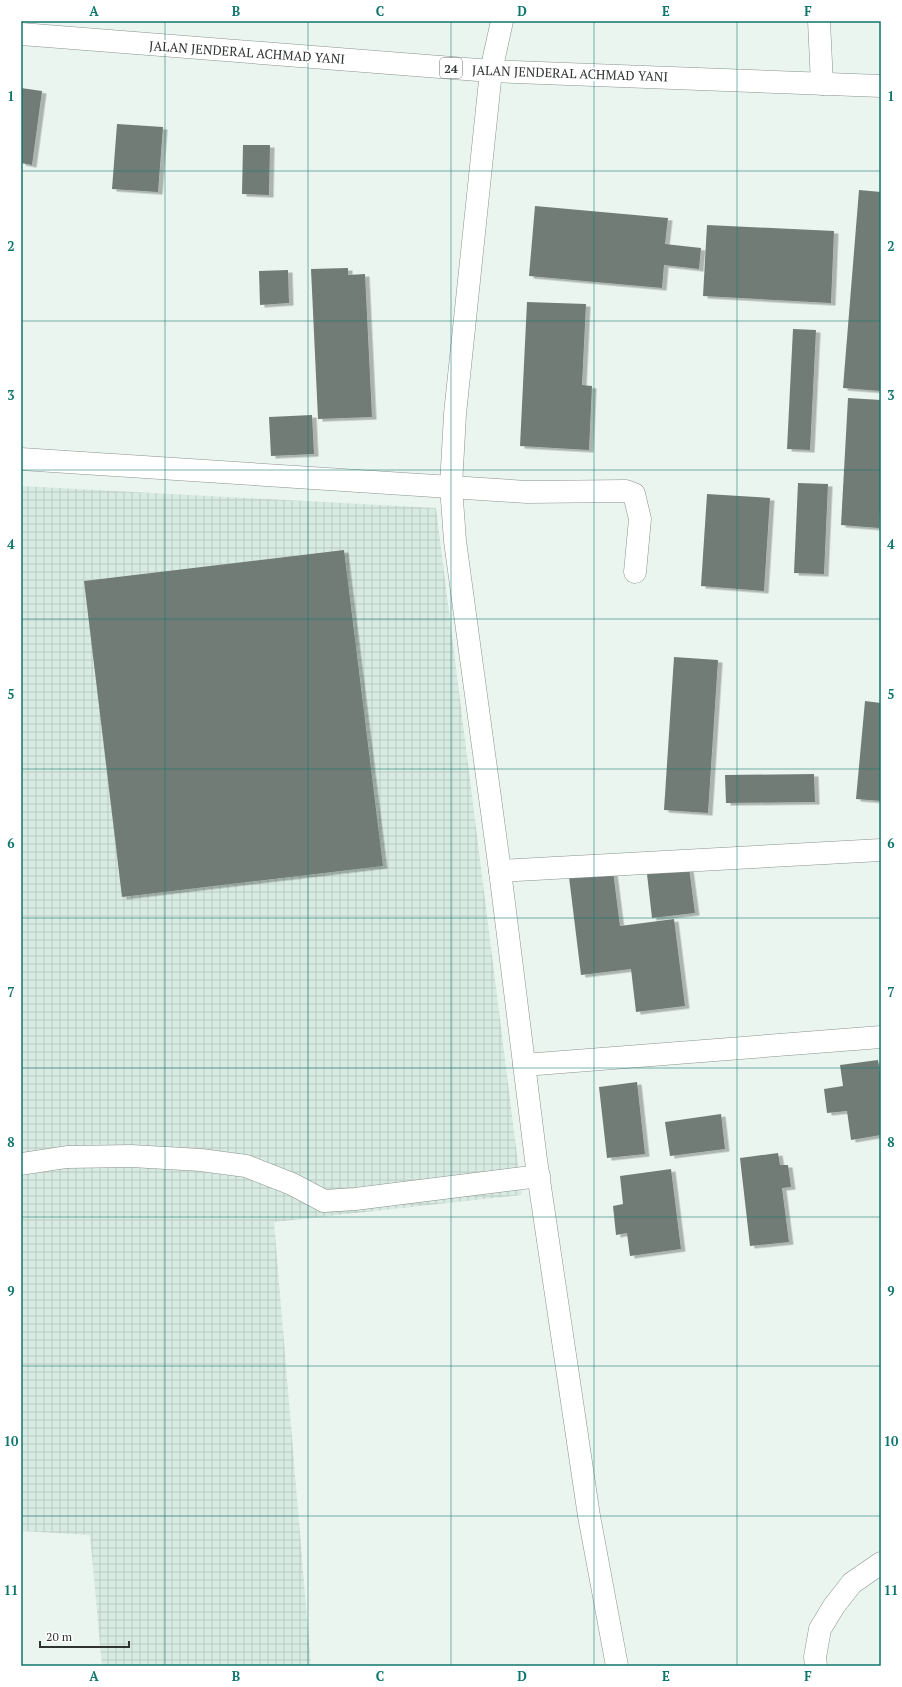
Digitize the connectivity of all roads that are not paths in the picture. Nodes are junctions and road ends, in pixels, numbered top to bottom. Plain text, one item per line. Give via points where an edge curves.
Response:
1 (502, 21) edge
2 (819, 21) edge
3 (21, 34) edge
4 (491, 71) junction
5 (822, 84) junction
6 (881, 86) edge
7 (21, 459) edge
8 (451, 486) junction
9 (635, 572) dead end
10 (881, 850) edge
11 (500, 871) junction
12 (881, 1037) edge
13 (524, 1065) junction
14 (21, 1164) edge
15 (539, 1176) junction
16 (881, 1563) edge
17 (617, 1666) edge
18 (816, 1666) edge

1 - 4 main road
2 - 5 main road
3 - 4 main road, JALAN JENDERAL ACHMAD YANI / 24
4 - 5 main road, JALAN JENDERAL ACHMAD YANI / 24
4 - 8 main road via 455,414
5 - 6 main road, JALAN JENDERAL ACHMAD YANI / 24
7 - 8 main road
8 - 9 main road via 527,492 626,491 634,494 640,519
8 - 11 main road via 455,541
10 - 11 main road
11 - 13 main road
12 - 13 main road
13 - 15 main road
14 - 15 main road via 68,1157 131,1156 200,1160 246,1166 292,1184 324,1201
15 - 17 main road via 589,1516
16 - 18 main road via 852,1583 834,1606 820,1630

